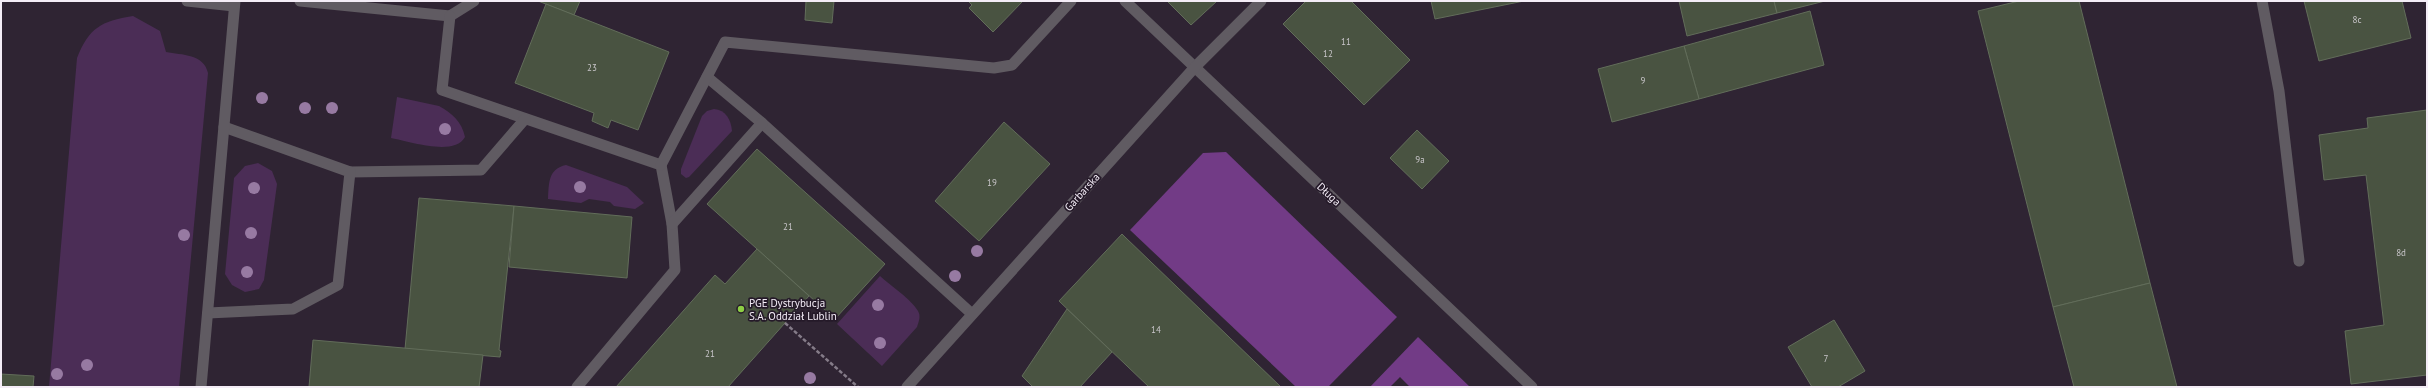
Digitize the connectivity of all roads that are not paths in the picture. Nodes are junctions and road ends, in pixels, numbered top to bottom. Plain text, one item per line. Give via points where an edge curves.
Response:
1 (187, 1) edge
2 (300, 1) edge
3 (474, 1) edge
4 (1071, 1) edge
5 (1125, 1) edge
6 (1261, 1) edge
7 (2262, 1) edge
8 (234, 3) edge
9 (450, 16) junction
10 (1195, 67) junction
11 (707, 77) junction
12 (525, 119) junction
13 (762, 123) junction
14 (224, 127) junction
15 (661, 165) junction
16 (350, 172) junction
17 (672, 224) junction
18 (2299, 261) dead end
19 (208, 313) junction
20 (972, 314) junction
21 (201, 387) edge
22 (577, 387) edge
23 (907, 387) edge
24 (1532, 387) edge

1 - 8 street
2 - 9 street
3 - 9 street
4 - 11 street via 1012,65 1003,67 725,42
5 - 10 street, Długa
6 - 10 street, Garbarska
7 - 18 street via 2279,91
8 - 14 street
9 - 12 street via 442,90
10 - 20 street, Garbarska
10 - 24 street, Długa
11 - 13 street
11 - 15 street
12 - 15 street
12 - 16 street via 481,170
13 - 17 street
13 - 20 street
14 - 16 street
14 - 19 street
15 - 17 street
16 - 19 street via 338,285 293,309
17 - 22 street via 675,270
19 - 21 street
20 - 23 street, Garbarska

